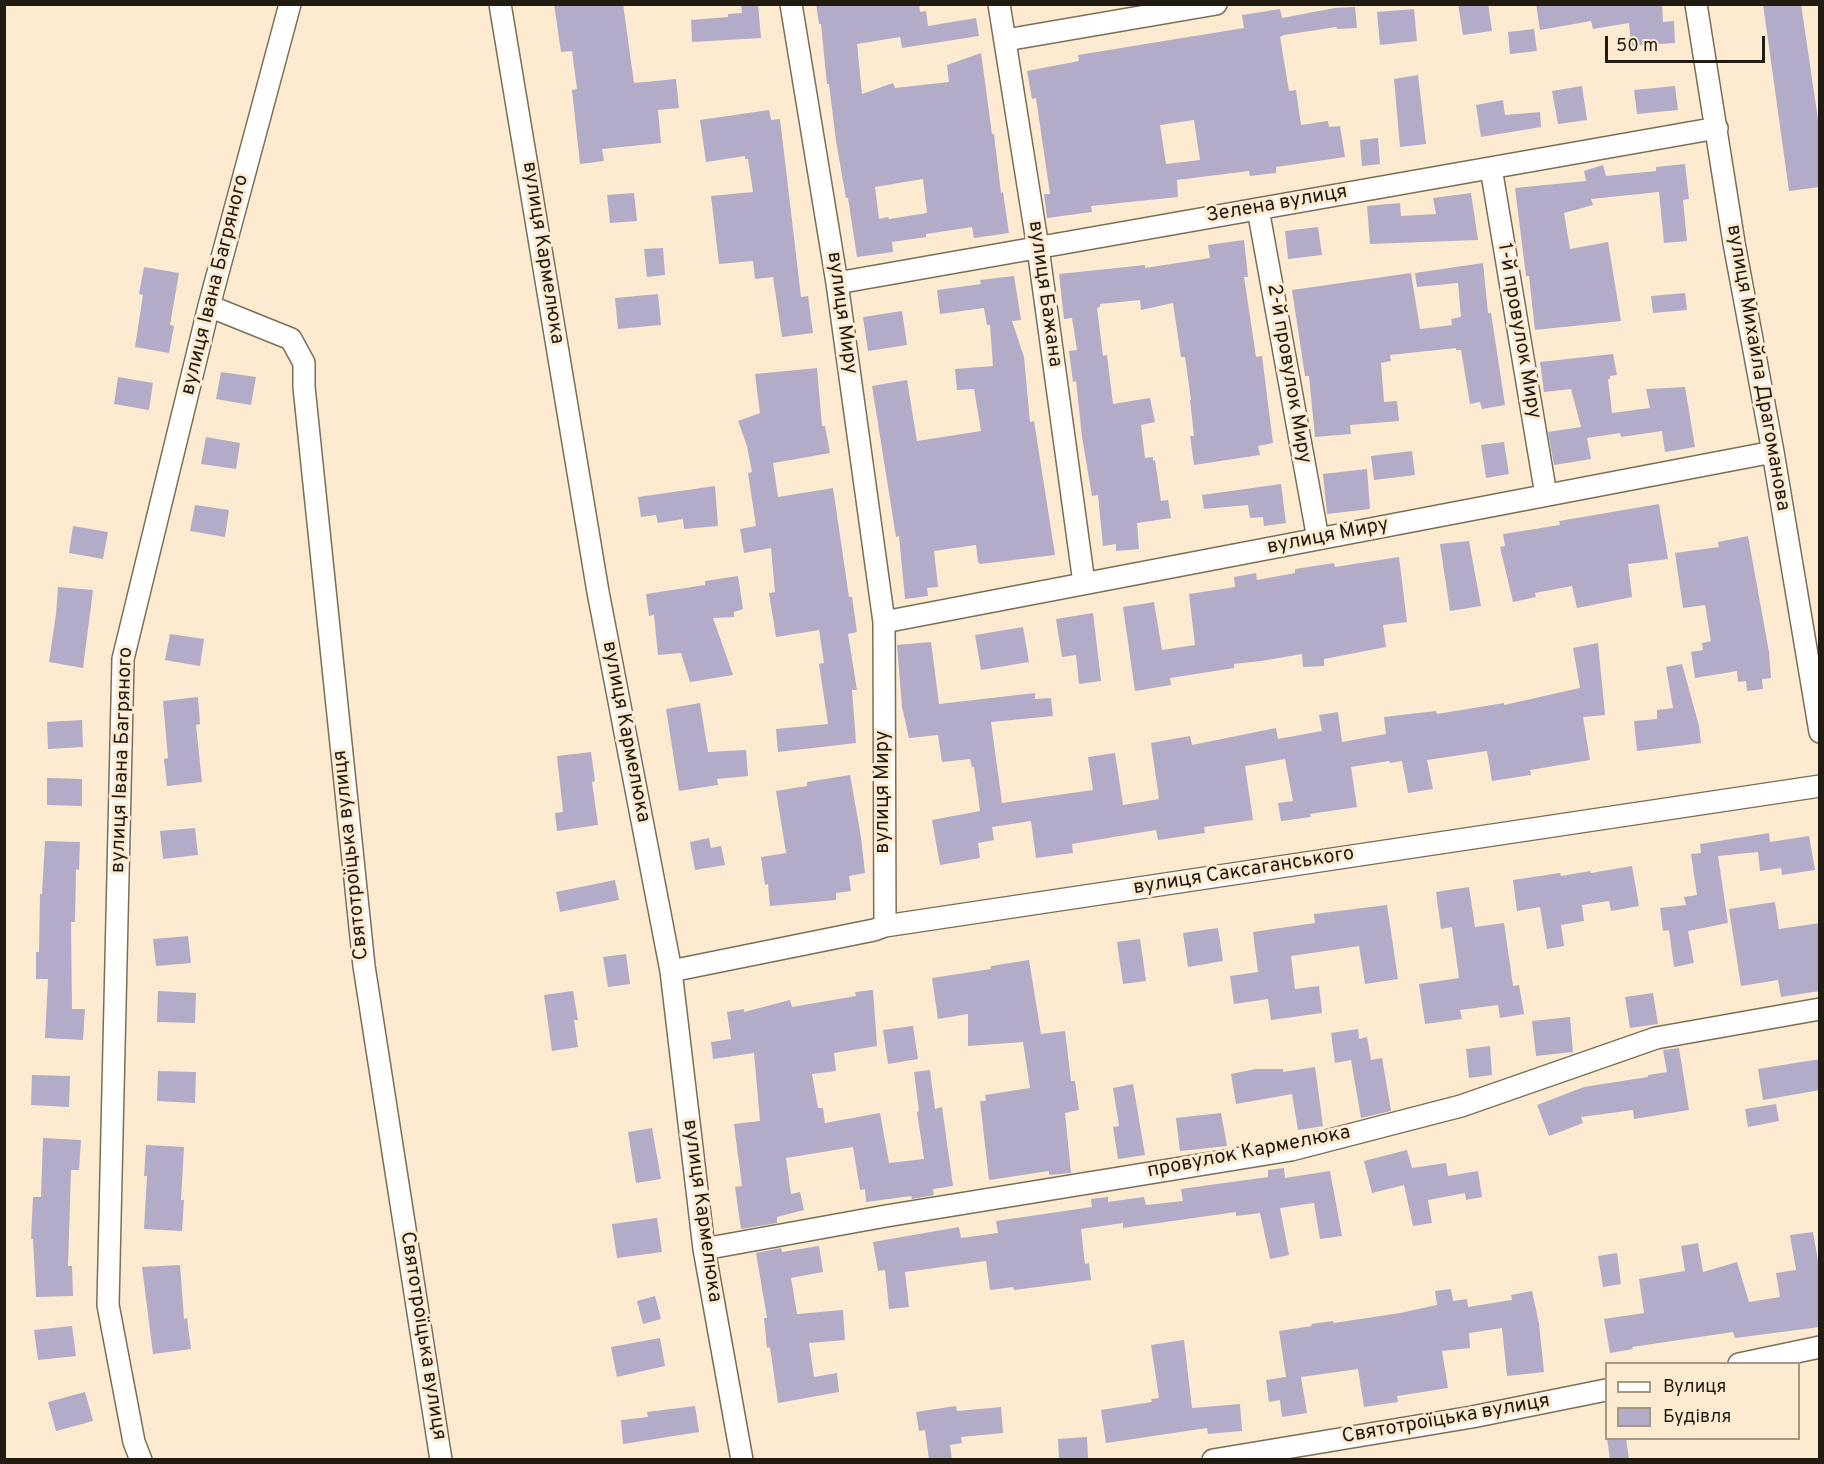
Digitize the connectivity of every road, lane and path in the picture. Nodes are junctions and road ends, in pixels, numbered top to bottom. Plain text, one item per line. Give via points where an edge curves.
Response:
1 (290, 4) edge
2 (500, 4) edge
3 (791, 4) edge
4 (999, 4) edge
5 (1216, 4) edge
6 (1696, 4) edge
7 (1006, 40) junction
8 (1717, 128) junction
9 (1491, 168) junction
10 (1258, 209) junction
11 (1038, 248) junction
12 (837, 283) junction
13 (209, 306) junction
14 (1773, 452) junction
15 (1546, 495) junction
16 (1318, 539) junction
17 (1084, 583) junction
18 (884, 621) junction
19 (1820, 732) edge
20 (1820, 786) edge
21 (885, 926) junction
22 (671, 970) junction
23 (1820, 1009) edge
24 (704, 1249) junction
25 (1820, 1347) edge
26 (1749, 1362) edge
27 (1605, 1390) edge
28 (141, 1460) edge
29 (441, 1460) edge
30 (742, 1460) edge
31 (1213, 1460) edge

1 - 13 street, вулиця Івана Багряного
2 - 22 street, вулиця Кармелюка via 598,592
3 - 12 street, вулиця Миру
4 - 7 street, вулиця Бажана
5 - 7 street
6 - 8 street, вулиця Михайла Драгоманова
7 - 11 street, вулиця Бажана
8 - 9 street, Зелена вулиця
8 - 14 street, вулиця Михайла Драгоманова
9 - 10 street, Зелена вулиця
9 - 15 street, 1-й провулок Миру
10 - 11 street, Зелена вулиця
10 - 16 street, 2-й провулок Миру
11 - 12 street, Зелена вулиця
11 - 17 street, вулиця Бажана
12 - 18 street, вулиця Миру
13 - 28 street, вулиця Івана Багряного via 123,659 108,1305 134,1442
13 - 29 street, Святотроїцька вулиця via 291,339 304,363 364,966
14 - 15 street, вулиця Миру
14 - 19 street, вулиця Михайла Драгоманова
15 - 16 street, вулиця Миру
16 - 17 street, вулиця Миру
17 - 18 street, вулиця Миру
18 - 21 street, вулиця Миру
20 - 21 street, вулиця Саксаганського
21 - 22 street, вулиця Саксаганського
22 - 24 street, вулиця Кармелюка
23 - 24 street, провулок Кармелюка via 1656,1038 1461,1107 1291,1150
24 - 30 street, вулиця Кармелюка
25 - 26 street
27 - 31 street, Святотроїцька вулиця via 1472,1417

